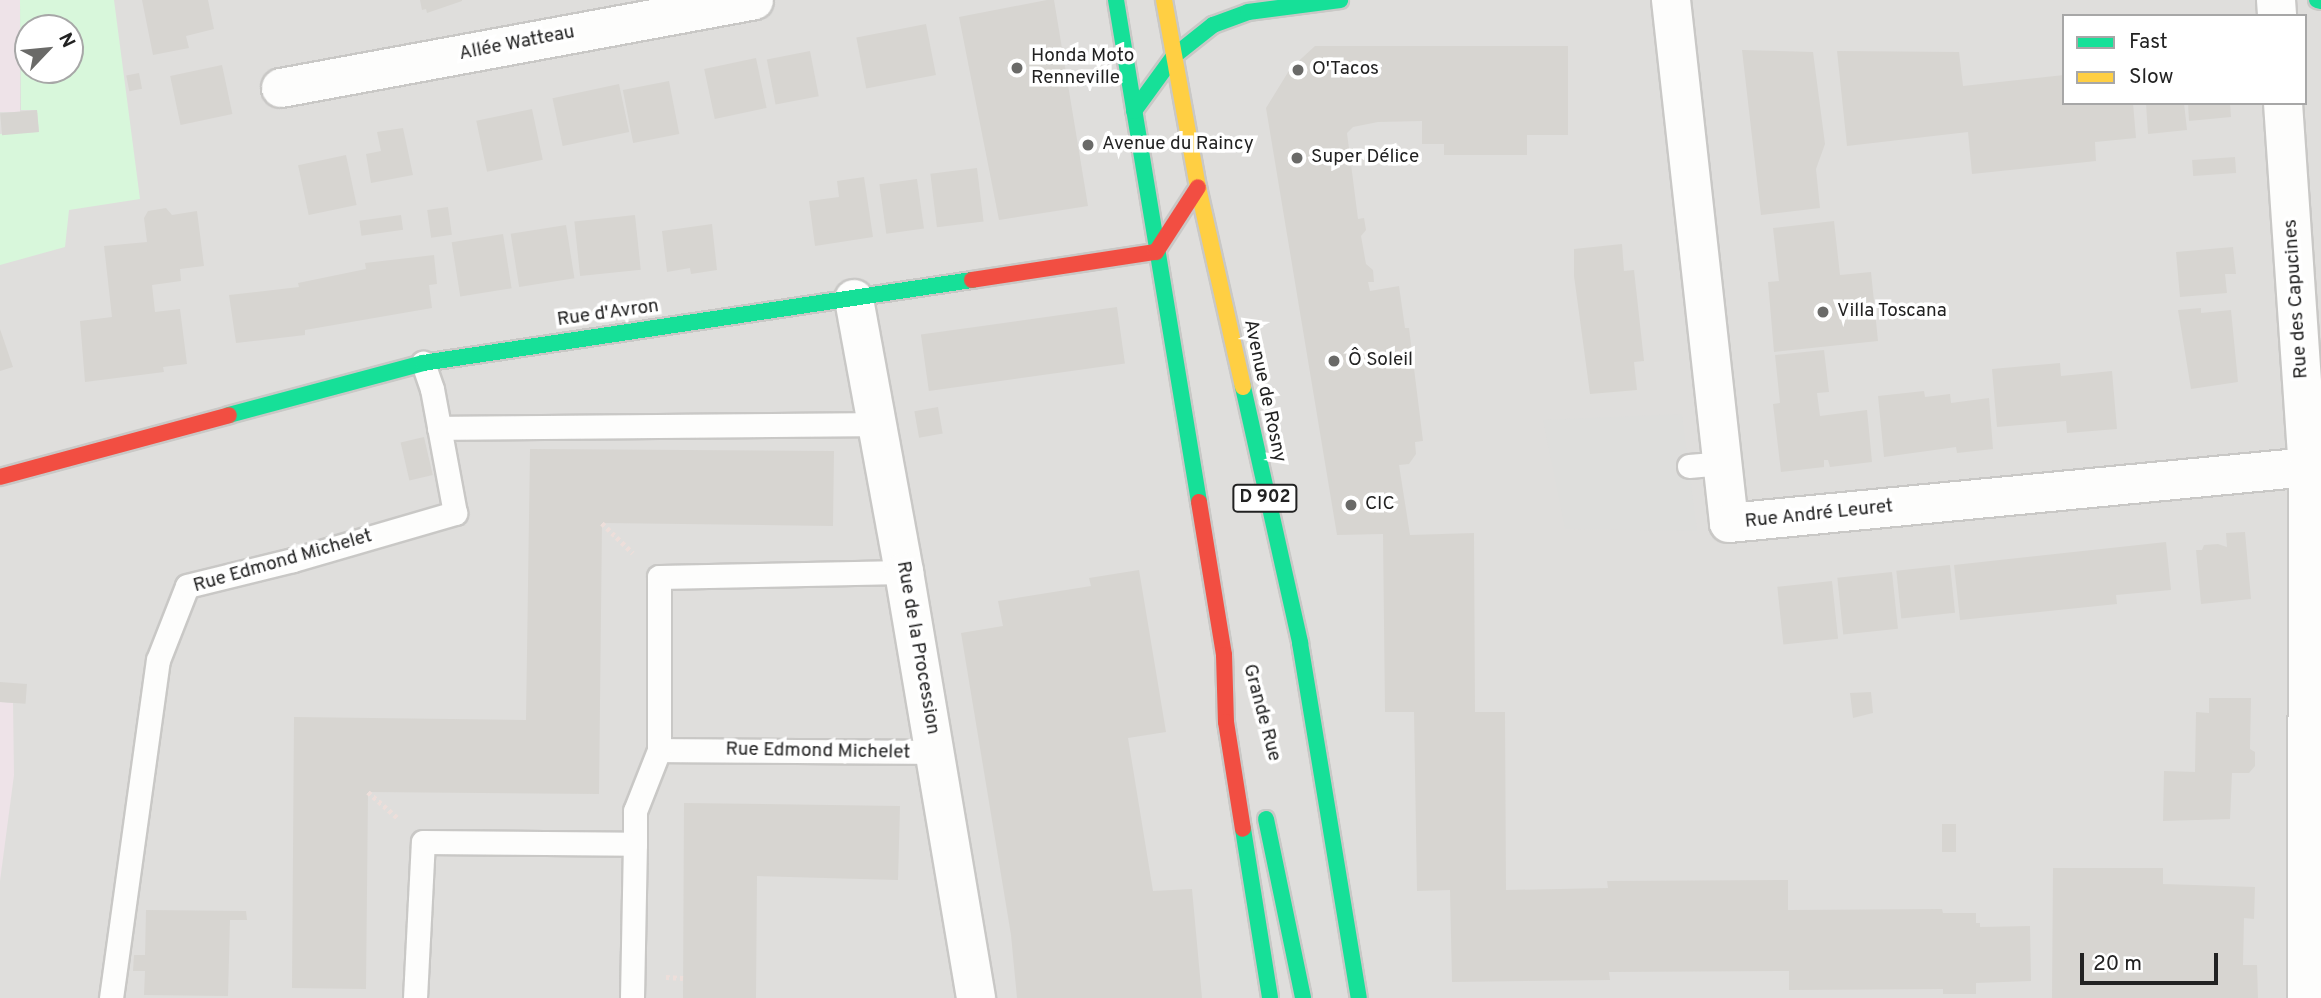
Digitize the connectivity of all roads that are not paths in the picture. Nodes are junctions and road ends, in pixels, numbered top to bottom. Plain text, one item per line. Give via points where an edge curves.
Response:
1 (754, 0) edge
2 (1116, 0) edge
3 (1164, 0) edge
4 (1340, 0) edge
5 (1671, 0) edge
6 (1174, 57) junction
7 (281, 88) dead end
8 (2283, 105) edge
9 (1134, 110) junction
10 (1198, 187) junction
11 (1156, 251) junction
12 (853, 299) junction
13 (423, 363) junction
14 (876, 424) junction
15 (439, 428) junction
16 (2308, 467) junction
17 (0, 477) edge
18 (904, 572) junction
19 (1224, 655) junction
20 (1241, 707) dead end
21 (659, 750) junction
22 (934, 752) junction
23 (1262, 800) dead end
24 (635, 845) junction
25 (111, 998) edge
26 (415, 998) edge
27 (632, 998) edge
28 (976, 998) edge
29 (1270, 998) edge
30 (1303, 998) edge
31 (1359, 998) edge
32 (2307, 998) edge

1 - 7 street, Allée Watteau
2 - 9 main road
3 - 6 main road, Avenue de Rosny / D 902
4 - 6 main road via 1248,12 1213,25
5 - 16 street, Rue André Leuret via 1706,464 1729,523
6 - 9 main road
6 - 10 main road, Avenue de Rosny / D 902
8 - 16 street, Rue des Capucines
9 - 11 main road
10 - 11 main road
10 - 31 main road, Avenue de Rosny / D 902 via 1300,643
11 - 12 main road, Rue d'Avron
11 - 19 main road
12 - 13 main road, Rue d'Avron
12 - 14 street, Rue de la Procession
13 - 15 lane, Rue Edmond Michelet
13 - 17 main road, Rue d'Avron
14 - 15 lane
14 - 18 street, Rue de la Procession
15 - 25 lane, Rue Edmond Michelet via 455,513 187,586 158,660
16 - 32 street, Rue des Capucines
18 - 21 lane via 659,577
18 - 22 street, Rue de la Procession
19 - 20 main road, Grande Rue
19 - 29 main road, Grande Rue via 1226,722
21 - 22 lane, Rue Edmond Michelet
21 - 24 lane via 635,811
22 - 28 street, Rue de la Procession
23 - 30 main road
24 - 26 lane via 423,842
24 - 27 lane

